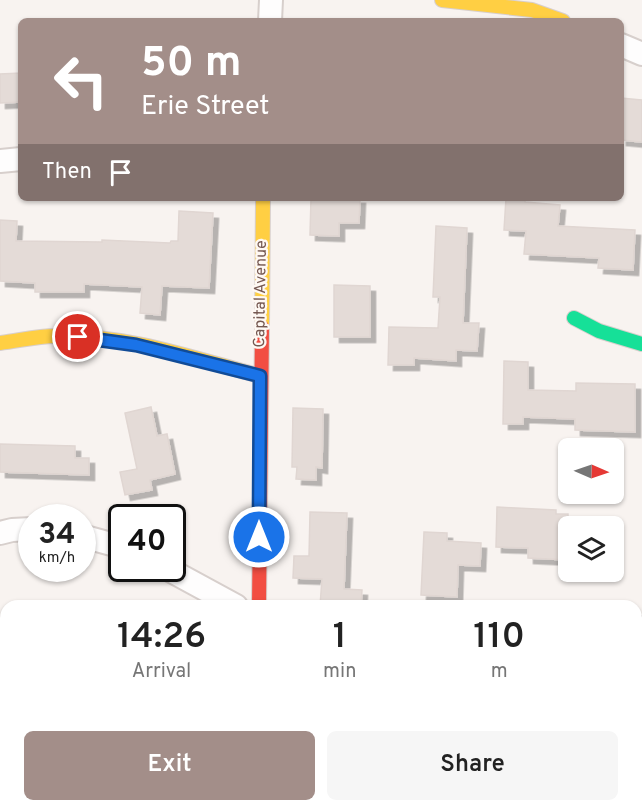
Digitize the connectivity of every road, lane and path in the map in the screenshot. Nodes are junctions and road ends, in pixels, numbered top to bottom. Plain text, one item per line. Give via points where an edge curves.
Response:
1 (271, 0) edge
2 (442, 0) edge
3 (270, 18) edge
4 (555, 18) edge
5 (624, 46) edge
6 (642, 54) edge
7 (18, 159) edge
8 (0, 161) edge
9 (263, 201) edge
10 (574, 318) dead end
11 (0, 343) edge
12 (642, 344) edge
13 (260, 376) junction
14 (18, 530) edge
15 (0, 533) edge
16 (186, 579) edge
17 (225, 600) edge
18 (259, 600) edge

1 - 3 street
2 - 4 street via 532,10
5 - 6 street
7 - 8 street
9 - 13 street, Capital Avenue
10 - 12 street via 599,331
11 - 13 street via 55,336 100,339
13 - 18 street, Capital Avenue
14 - 15 street
16 - 17 street

